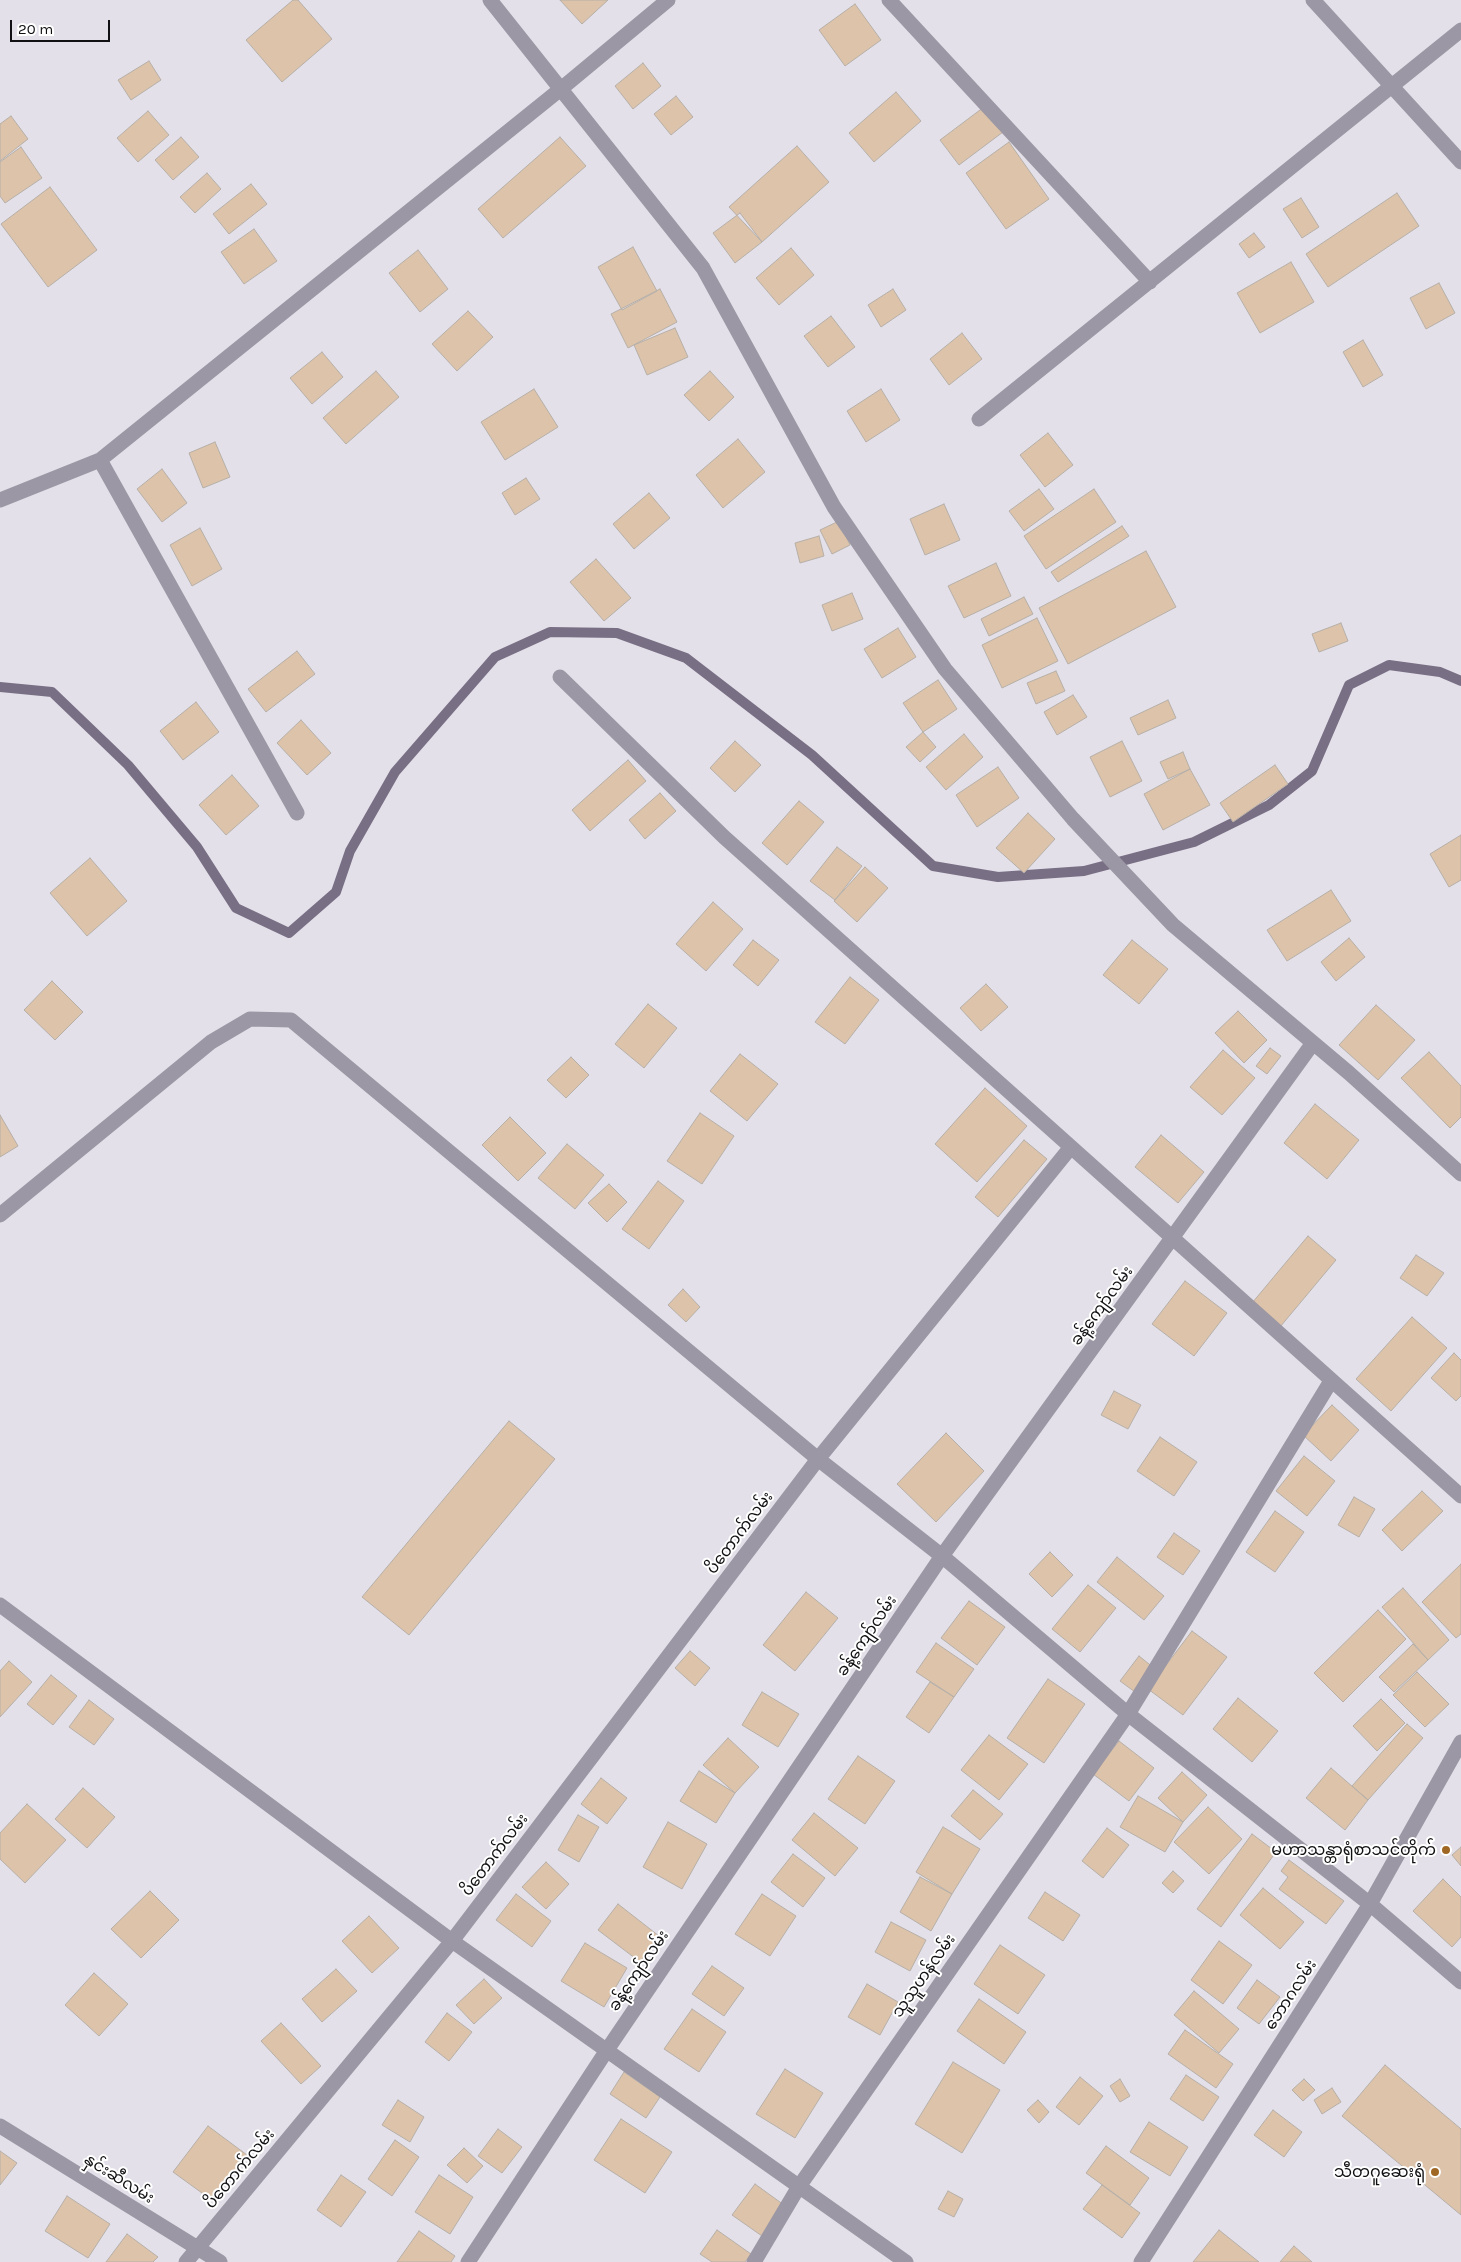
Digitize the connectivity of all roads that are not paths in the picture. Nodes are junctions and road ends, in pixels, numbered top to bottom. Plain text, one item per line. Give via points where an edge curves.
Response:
1 (490, 0) edge
2 (668, 0) edge
3 (889, 0) edge
4 (1313, 0) edge
5 (1461, 30) edge
6 (1392, 86) junction
7 (562, 88) junction
8 (1461, 162) edge
9 (1150, 282) junction
10 (980, 419) dead end
11 (100, 460) junction
12 (0, 500) edge
13 (560, 677) dead end
14 (297, 813) dead end
15 (1313, 1043) junction
16 (1071, 1147) junction
17 (1461, 1174) edge
18 (0, 1215) edge
19 (1172, 1239) junction
20 (1331, 1381) junction
21 (818, 1459) junction
22 (1461, 1496) edge
23 (942, 1556) junction
24 (0, 1605) edge
25 (1128, 1714) junction
26 (1461, 1742) edge
27 (1370, 1904) junction
28 (452, 1940) junction
29 (1461, 1982) edge
30 (607, 2050) junction
31 (0, 2126) edge
32 (798, 2188) junction
33 (198, 2248) junction
34 (186, 2262) edge
35 (220, 2262) edge
36 (468, 2262) edge
37 (754, 2262) edge
38 (906, 2262) edge
39 (1141, 2262) edge

1 - 7 street
2 - 7 street
3 - 9 street
4 - 6 street
5 - 6 street
6 - 8 street
6 - 9 street
7 - 11 street
7 - 15 street via 703,268 834,507 945,669 1074,819 1174,925
9 - 10 street
11 - 12 street
11 - 14 street
13 - 16 street via 724,837
15 - 17 street
15 - 19 street, ခန့်ကျော်လမ်း
16 - 19 street
16 - 21 street, ပိတောက်လမ်း
18 - 21 street via 211,1042 250,1019 292,1020
19 - 20 street
19 - 23 street, ခန့်ကျော်လမ်း
20 - 22 street
20 - 25 street, သူသူဟန်လမ်း
21 - 23 street
21 - 28 street, ပိတောက်လမ်း
23 - 25 street
23 - 30 street, ခန့်ကျော်လမ်း
24 - 28 street
25 - 27 street
25 - 32 street, သူသူဟန်လမ်း
26 - 27 street, ဘောဂလမ်း
27 - 29 street
27 - 39 street, ဘောဂလမ်း
28 - 30 street
28 - 33 street, ပိတောက်လမ်း
30 - 32 street
30 - 36 street, ခန့်ကျော်လမ်း
31 - 33 street, နှင်းဆီလမ်း
32 - 37 street, သူသူဟန်လမ်း
32 - 38 street
33 - 34 street, ပိတောက်လမ်း
33 - 35 street, နှင်းဆီလမ်း

